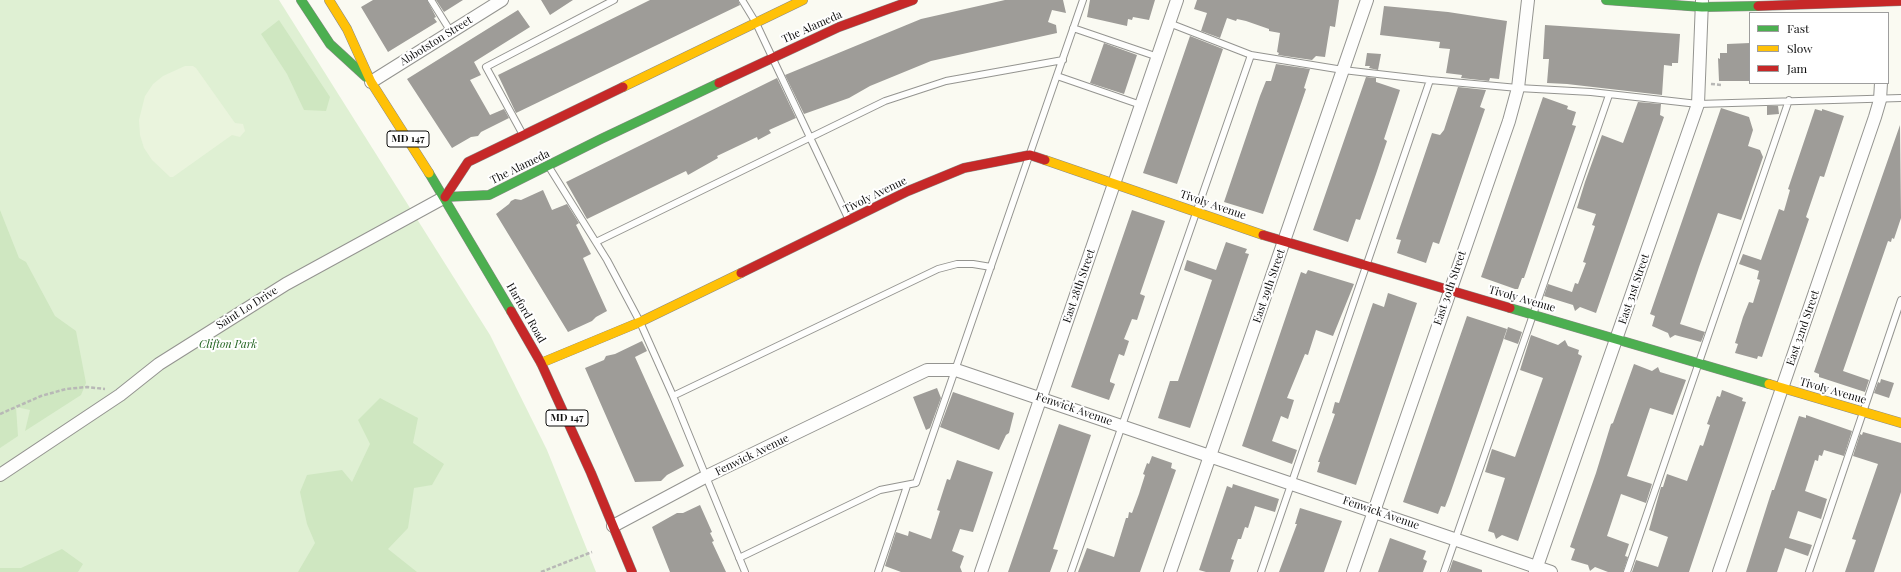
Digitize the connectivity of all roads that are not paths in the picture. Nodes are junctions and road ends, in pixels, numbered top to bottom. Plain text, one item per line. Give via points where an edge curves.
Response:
1 (301, 0) edge
2 (329, 0) edge
3 (431, 0) edge
4 (502, 0) edge
5 (614, 0) edge
6 (742, 0) edge
7 (803, 0) edge
8 (913, 0) edge
9 (1083, 0) edge
10 (1177, 0) edge
11 (1368, 0) edge
12 (1528, 0) edge
13 (1606, 0) edge
14 (1766, 0) edge
15 (1901, 1) edge
16 (1702, 3) edge
17 (1878, 5) edge
18 (1784, 6) junction
19 (756, 23) junction
20 (1169, 23) junction
21 (1073, 28) junction
22 (451, 32) junction
23 (1251, 55) junction
24 (1158, 57) junction
25 (773, 58) junction
26 (1063, 60) junction
27 (1343, 70) junction
28 (1057, 76) junction
29 (1430, 80) junction
30 (371, 82) junction
31 (1881, 84) edge
32 (1518, 88) junction
33 (1609, 95) junction
34 (1901, 98) edge
35 (1790, 100) junction
36 (1880, 100) junction
37 (1141, 104) junction
38 (1698, 104) junction
39 (523, 135) junction
40 (810, 138) junction
41 (1030, 155) junction
42 (549, 167) junction
43 (1114, 183) junction
44 (445, 197) junction
45 (1196, 213) junction
46 (849, 221) junction
47 (596, 242) junction
48 (1284, 242) junction
49 (1366, 266) junction
50 (991, 267) junction
51 (1449, 291) junction
52 (1901, 300) edge
53 (1533, 315) junction
54 (640, 322) junction
55 (1616, 340) junction
56 (541, 363) junction
57 (1698, 364) junction
58 (956, 370) junction
59 (1782, 389) junction
60 (673, 396) junction
61 (1041, 398) junction
62 (1863, 412) junction
63 (1901, 423) edge
64 (1122, 426) junction
65 (1210, 455) junction
66 (0, 475) edge
67 (705, 477) junction
68 (1291, 483) junction
69 (907, 486) junction
70 (1374, 511) junction
71 (613, 526) junction
72 (1456, 539) junction
73 (739, 558) junction
74 (1536, 570) edge
75 (632, 572) edge
76 (745, 572) edge
77 (878, 572) edge
78 (981, 572) edge
79 (1071, 572) edge
80 (1170, 572) edge
81 (1261, 572) edge
82 (1352, 572) edge
83 (1444, 572) edge
84 (1551, 572) edge
85 (1626, 572) edge
86 (1719, 572) edge
87 (1809, 572) edge

1 - 30 main road, Harford Road / MD 147 via 330,44
2 - 30 main road, Harford Road / MD 147 via 347,29
3 - 22 lane
4 - 22 street, Abbotston Street
5 - 39 lane via 486,67
6 - 19 lane
7 - 19 main road
8 - 25 main road, The Alameda via 839,27
9 - 21 lane
10 - 20 street, East 28th Street
11 - 27 street, East 29th Street
12 - 32 street, East 30th Street
13 - 16 main road
14 - 18 main road
15 - 17 main road
16 - 18 main road
16 - 38 street, East 31st Street
17 - 18 main road
19 - 25 lane
19 - 39 main road
20 - 23 lane
20 - 24 street, East 28th Street
21 - 24 lane
21 - 26 lane
22 - 30 street, Abbotston Street
23 - 27 lane
23 - 45 lane
24 - 37 street, East 28th Street
25 - 40 lane
25 - 42 main road, The Alameda via 608,136
26 - 28 lane
26 - 40 lane via 946,81 885,101
27 - 29 lane
27 - 48 street, East 29th Street
28 - 37 lane
28 - 41 lane
29 - 32 lane
29 - 49 lane
30 - 44 main road, Harford Road / MD 147
31 - 36 street, East 32nd Street
32 - 33 lane
32 - 51 street, East 30th Street via 1509,121
33 - 38 lane
33 - 53 lane
34 - 36 lane
35 - 36 lane
35 - 38 lane
35 - 57 lane
36 - 59 street, East 32nd Street
37 - 43 street, East 28th Street
38 - 55 street, East 31st Street
39 - 44 main road via 468,162
40 - 46 lane
40 - 47 lane
41 - 43 main road, Tivoly Avenue
41 - 46 main road, Tivoly Avenue via 964,168 908,191
41 - 50 lane
42 - 44 main road, The Alameda via 489,196
42 - 47 lane
43 - 45 main road, Tivoly Avenue
43 - 61 street, East 28th Street
44 - 56 main road, Harford Road / MD 147
44 - 66 street, Saint Lo Drive via 286,284 159,364 120,395
45 - 48 main road, Tivoly Avenue
45 - 64 lane
46 - 54 main road, Tivoly Avenue
47 - 54 lane
48 - 49 main road, Tivoly Avenue
48 - 65 street, East 29th Street
49 - 51 main road, Tivoly Avenue
49 - 68 lane
50 - 58 lane
50 - 60 lane via 957,264 938,270
51 - 53 main road, Tivoly Avenue
51 - 70 street, East 30th Street
52 - 62 lane
53 - 55 main road, Tivoly Avenue
53 - 72 lane
54 - 56 main road, Tivoly Avenue
54 - 60 lane
55 - 57 main road, Tivoly Avenue
55 - 74 street, East 31st Street
56 - 71 main road, Harford Road / MD 147
57 - 59 main road, Tivoly Avenue
57 - 85 lane
58 - 61 street, Fenwick Avenue
58 - 67 street, Fenwick Avenue via 927,370
58 - 69 lane via 916,483
59 - 62 main road, Tivoly Avenue
59 - 86 street, East 32nd Street
60 - 67 lane
61 - 64 street, Fenwick Avenue
61 - 78 street, East 28th Street
62 - 63 main road, Tivoly Avenue
62 - 87 lane
64 - 65 street, Fenwick Avenue
64 - 79 lane
65 - 68 street, Fenwick Avenue
65 - 80 street, East 29th Street
67 - 71 street, Fenwick Avenue
67 - 73 lane
68 - 70 street, Fenwick Avenue
68 - 81 lane
69 - 73 lane via 880,490
69 - 77 lane
70 - 72 street, Fenwick Avenue
70 - 82 street, East 30th Street
71 - 75 main road, Harford Road / MD 147
72 - 74 street, Fenwick Avenue
72 - 83 lane
73 - 76 lane
74 - 84 street, Fenwick Avenue

